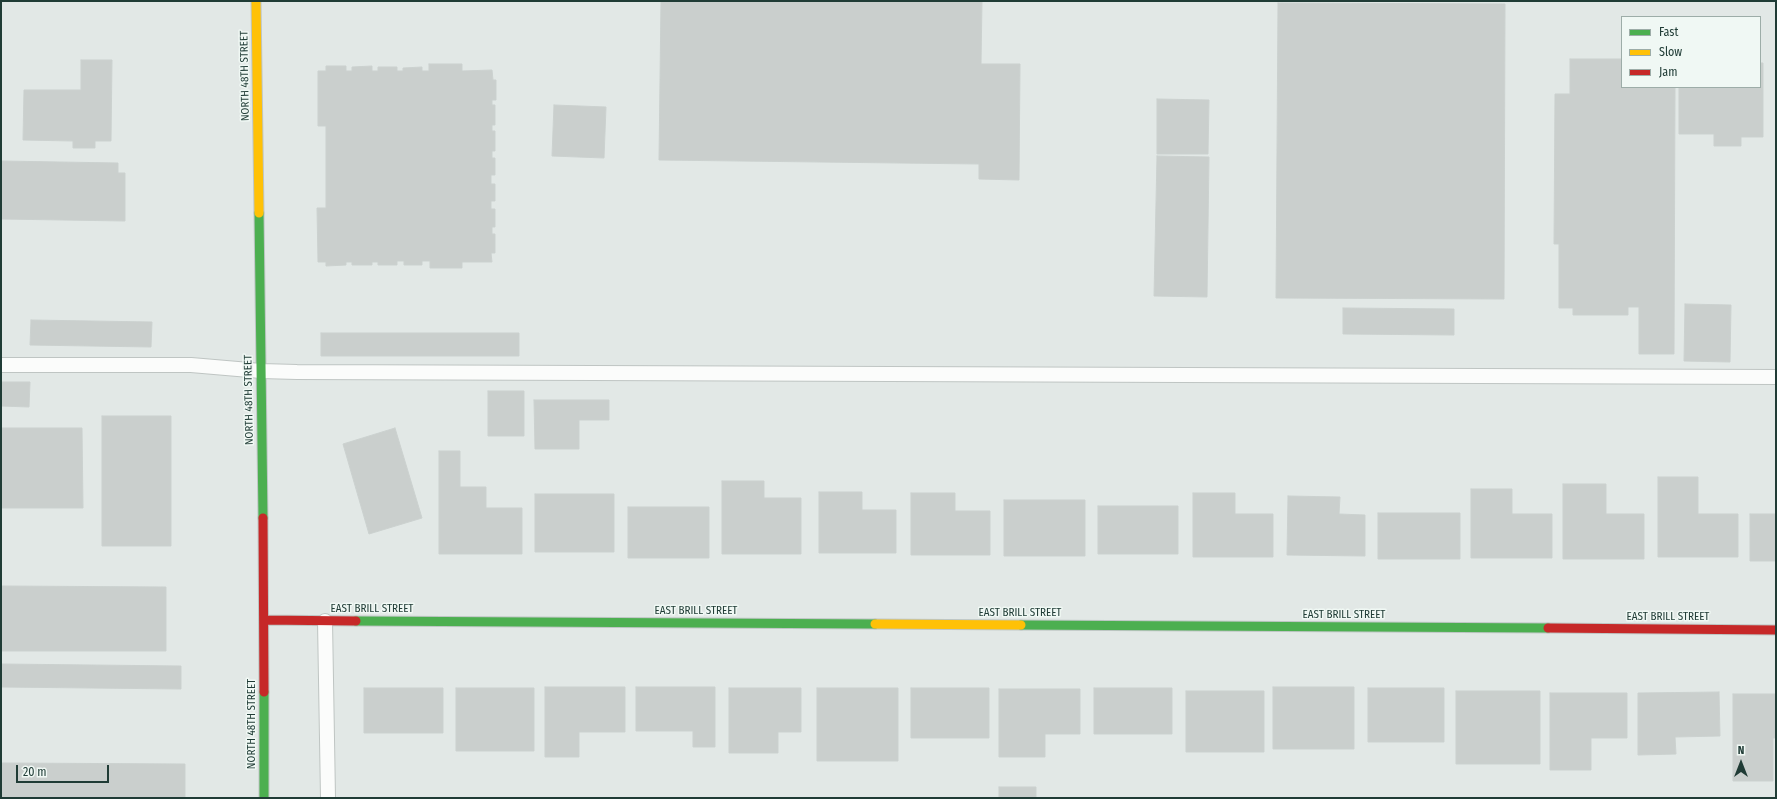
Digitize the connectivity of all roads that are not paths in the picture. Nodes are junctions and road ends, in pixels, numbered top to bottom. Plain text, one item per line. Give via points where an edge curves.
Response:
1 (256, 1) edge
2 (1, 365) edge
3 (261, 371) junction
4 (1776, 377) edge
5 (264, 620) junction
6 (325, 621) junction
7 (1776, 630) edge
8 (264, 798) edge
9 (328, 798) edge

1 - 3 street, NORTH 48TH STREET
2 - 3 lane via 191,365
3 - 4 lane
3 - 5 street, NORTH 48TH STREET
5 - 6 street, EAST BRILL STREET
5 - 8 street, NORTH 48TH STREET
6 - 7 street, EAST BRILL STREET
6 - 9 lane

